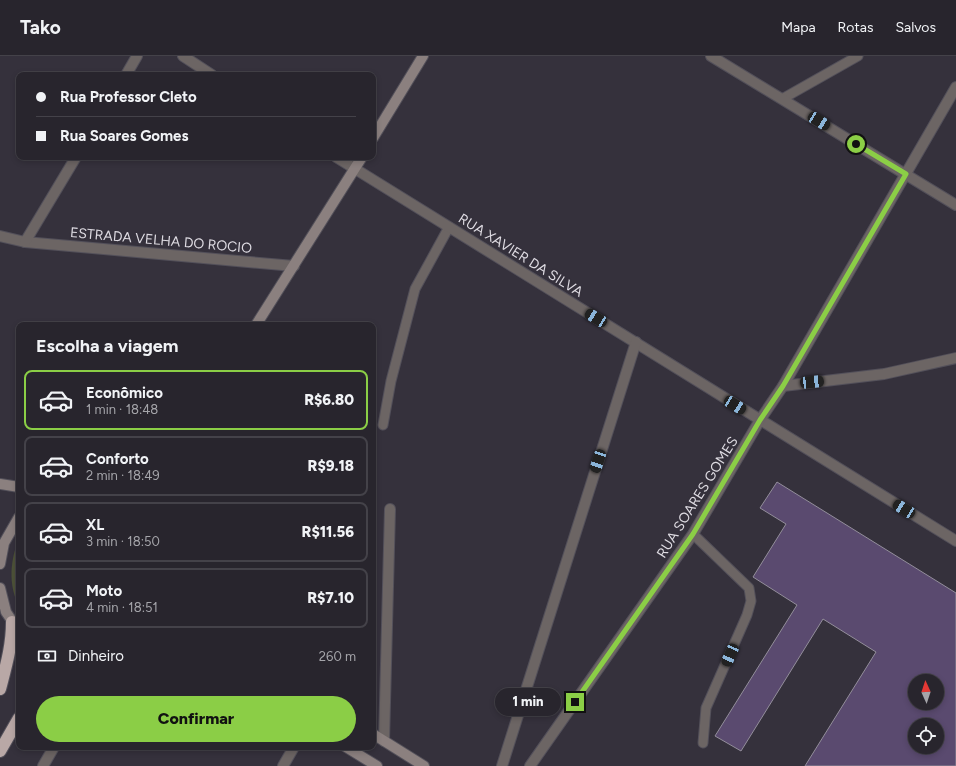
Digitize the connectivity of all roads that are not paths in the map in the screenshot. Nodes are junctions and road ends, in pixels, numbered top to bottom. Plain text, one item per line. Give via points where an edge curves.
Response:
1 (137, 56) edge
2 (183, 56) edge
3 (423, 56) edge
4 (711, 56) edge
5 (858, 56) edge
6 (128, 72) edge
7 (207, 72) edge
8 (956, 87) edge
9 (782, 99) junction
10 (376, 133) edge
11 (74, 160) edge
12 (340, 160) edge
13 (360, 160) edge
14 (354, 169) junction
15 (906, 174) junction
16 (956, 205) edge
17 (449, 227) junction
18 (0, 236) edge
19 (26, 242) junction
20 (294, 266) junction
21 (258, 322) edge
22 (636, 342) junction
23 (956, 358) edge
24 (783, 386) junction
25 (760, 420) junction
26 (383, 425) dead end
27 (0, 484) edge
28 (16, 487) edge
29 (390, 509) dead end
30 (16, 522) edge
31 (693, 534) junction
32 (956, 541) edge
33 (0, 564) edge
34 (0, 588) edge
35 (15, 626) edge
36 (0, 688) edge
37 (16, 723) edge
38 (376, 736) edge
39 (384, 741) junction
40 (702, 743) dead end
41 (52, 750) edge
42 (292, 750) edge
43 (351, 750) edge
44 (0, 751) edge
45 (43, 766) edge
46 (283, 766) edge
47 (377, 766) edge
48 (424, 766) edge
49 (502, 766) edge
50 (530, 766) edge

1 - 6 street
2 - 7 street
3 - 10 street
4 - 9 street
5 - 9 lane
8 - 15 street, RUA SOARES GOMES
9 - 15 street
11 - 19 street
12 - 14 street, RUA XAVIER DA SILVA
13 - 14 street
14 - 17 street, RUA XAVIER DA SILVA
14 - 20 street
15 - 16 street
15 - 24 street, RUA SOARES GOMES
17 - 22 street, RUA XAVIER DA SILVA
17 - 26 lane via 415,289 391,382
18 - 19 street, ESTRADA VELHA DO ROCIO
19 - 20 street, ESTRADA VELHA DO ROCIO
20 - 21 street
22 - 25 street, RUA XAVIER DA SILVA
22 - 49 street
23 - 24 street via 884,374
24 - 25 street, RUA SOARES GOMES
25 - 31 street, RUA SOARES GOMES
25 - 32 street, RUA XAVIER DA SILVA
27 - 28 street
29 - 39 street
30 - 33 street via 4,543
31 - 40 lane via 749,588 750,601 747,615 706,708
31 - 50 street, RUA SOARES GOMES
34 - 35 street via 6,612
35 - 36 highway
37 - 44 highway
38 - 39 street
39 - 48 street
41 - 45 street
42 - 46 street
43 - 47 street

